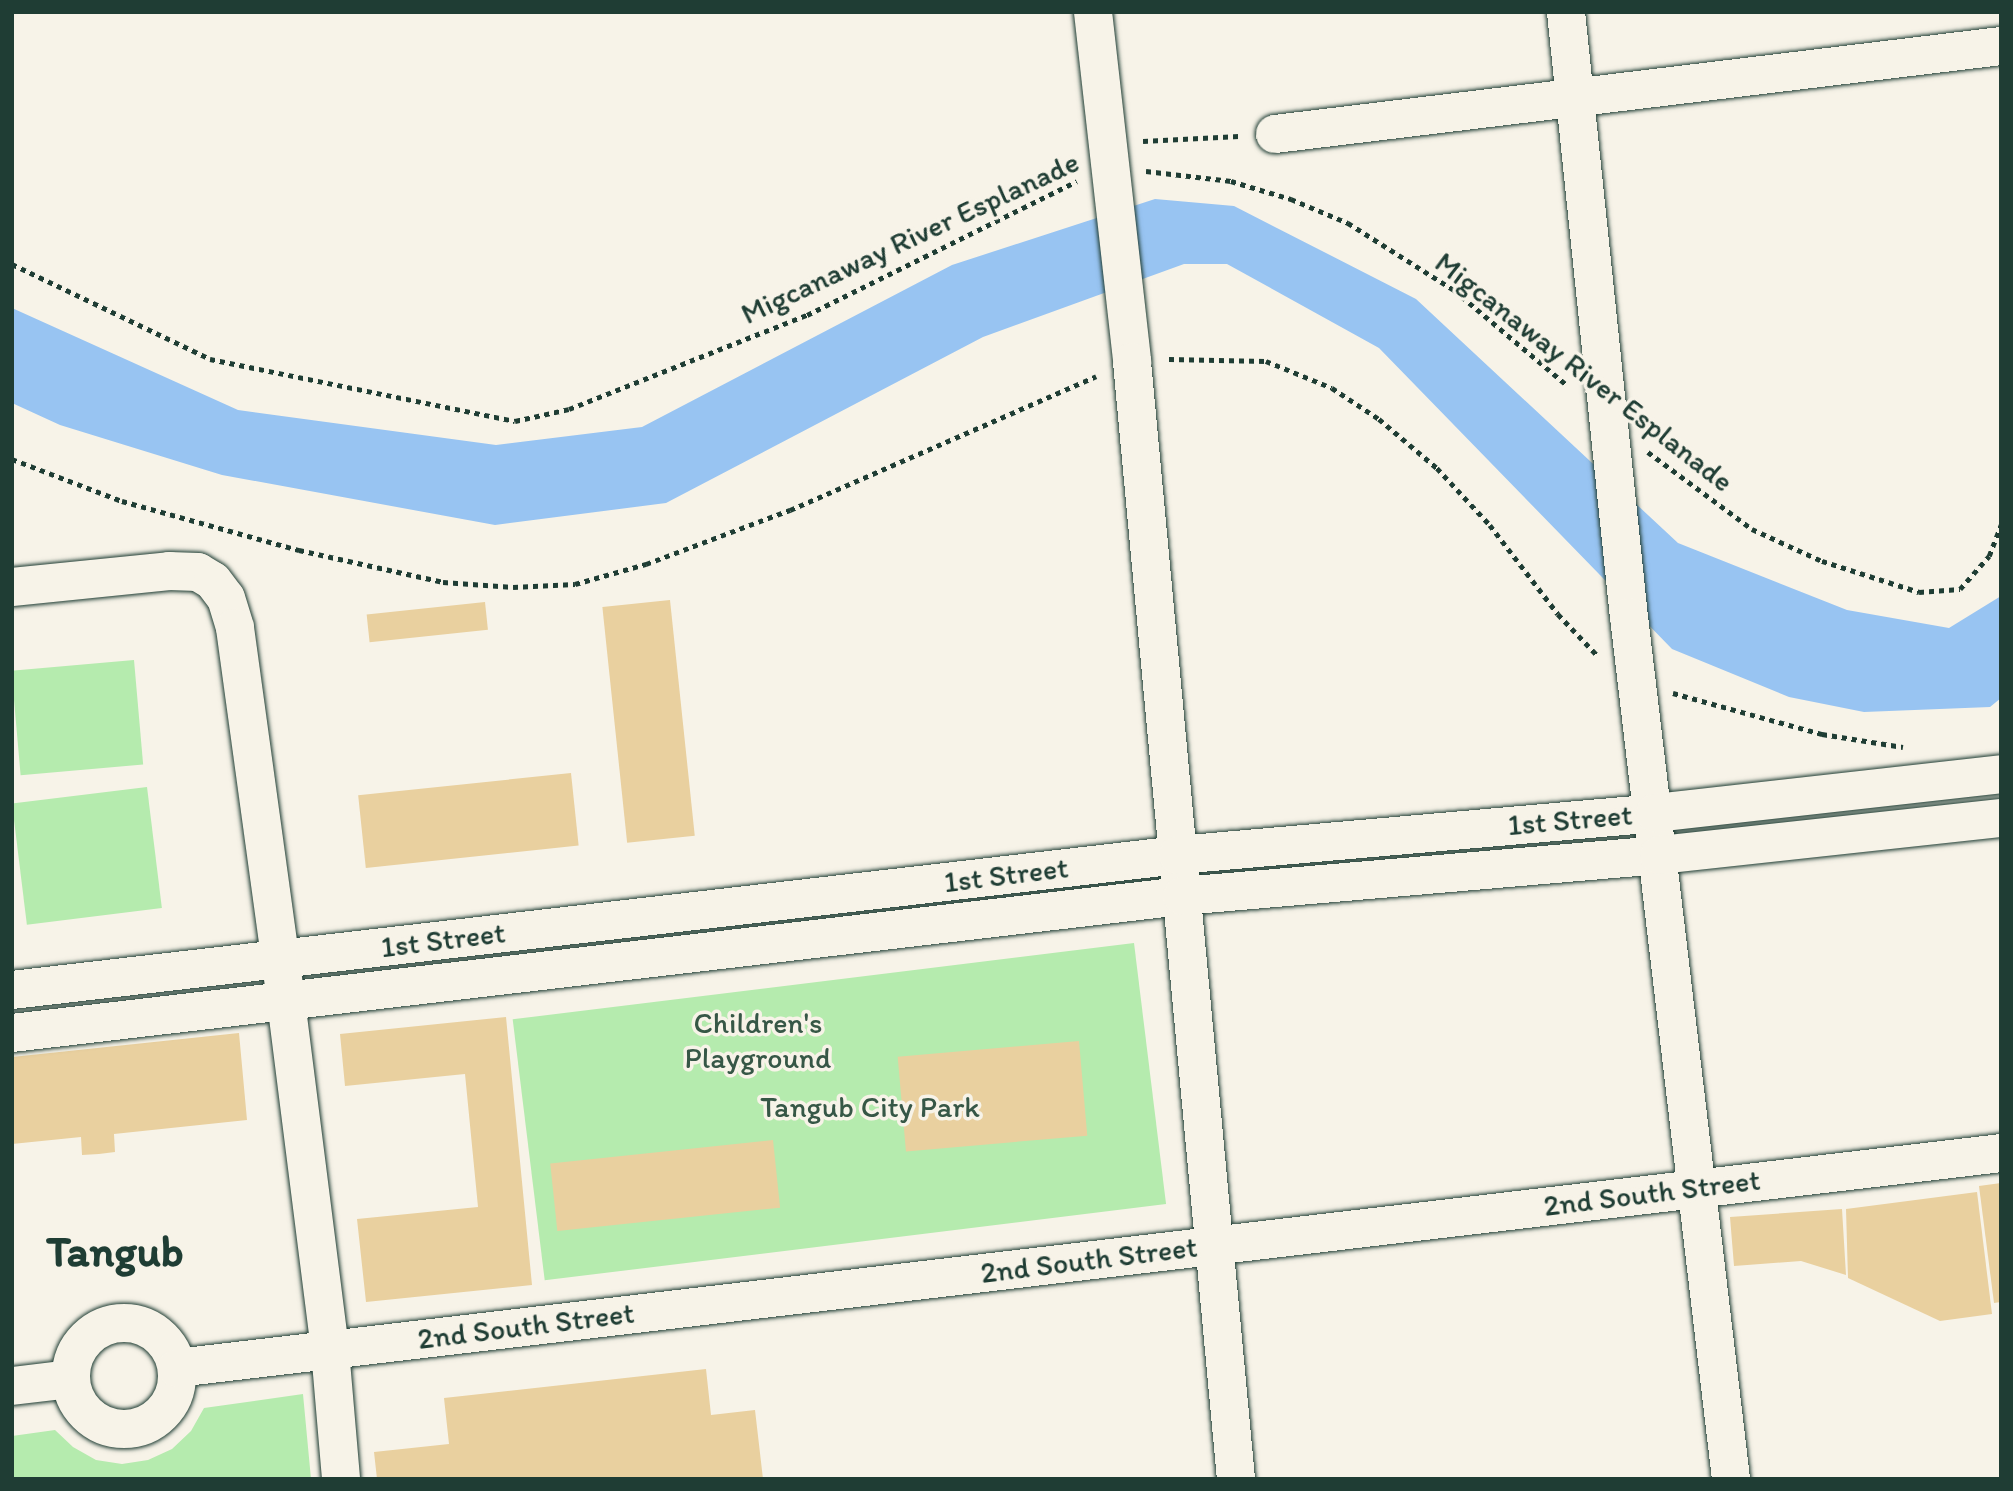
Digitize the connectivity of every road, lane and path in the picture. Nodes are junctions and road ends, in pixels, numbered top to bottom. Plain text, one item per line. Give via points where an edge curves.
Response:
1 (1093, 12) edge
2 (1566, 12) edge
3 (2001, 46) edge
4 (1576, 100) junction
5 (1275, 134) joint
6 (1109, 164) junction
7 (12, 264) edge
8 (1131, 353) junction
9 (1611, 436) junction
10 (12, 459) edge
11 (2001, 524) edge
12 (12, 587) edge
13 (1637, 681) junction
14 (1915, 747) dead end
15 (2001, 774) edge
16 (1655, 813) junction
17 (2001, 818) edge
18 (1178, 855) junction
19 (1659, 855) junction
20 (1182, 896) junction
21 (281, 959) junction
22 (12, 990) edge
23 (286, 1001) junction
24 (12, 1033) edge
25 (2001, 1153) edge
26 (1697, 1188) junction
27 (1214, 1245) junction
28 (330, 1350) junction
29 (177, 1368) junction
30 (70, 1379) junction
31 (12, 1386) edge
32 (341, 1479) edge
33 (1236, 1479) edge
34 (1731, 1479) edge

1 - 6 street
2 - 4 street
3 - 4 street
4 - 5 street
4 - 9 street
5 - 6 path
6 - 7 path, Migcanaway River Esplanade via 807,315 569,409 516,421 210,359
6 - 8 street
6 - 9 path, Migcanaway River Esplanade via 1231,181 1292,199 1348,223 1454,290
8 - 10 path via 790,510 646,564 575,584 513,587 443,582 325,556 122,501
8 - 13 path via 1266,361 1332,388 1380,419 1437,468 1490,525 1587,646
8 - 18 street
9 - 11 path, Migcanaway River Esplanade via 1752,529 1822,561 1919,592 1960,589 1989,556
9 - 13 street
12 - 21 street via 198,572 213,581 226,598 235,628
13 - 14 path via 1731,712 1822,734
13 - 16 street
15 - 16 street, 1st Street
16 - 18 street, 1st Street
16 - 19 street
17 - 19 street, 1st Street
18 - 20 street
18 - 21 street, 1st Street
19 - 20 street, 1st Street
19 - 26 street
20 - 23 street, 1st Street
20 - 27 street
21 - 22 street, 1st Street
21 - 23 street
23 - 24 street, 1st Street
23 - 28 street
25 - 26 street, 2nd South Street
26 - 27 street, 2nd South Street
26 - 34 street
27 - 28 street, 2nd South Street
27 - 33 street
28 - 29 street, 2nd South Street
28 - 32 street
29 - 30 street via 172,1350 146,1326 110,1324 80,1345
29 - 30 street via 177,1385 160,1416 129,1430 96,1422 82,1411
30 - 31 street

